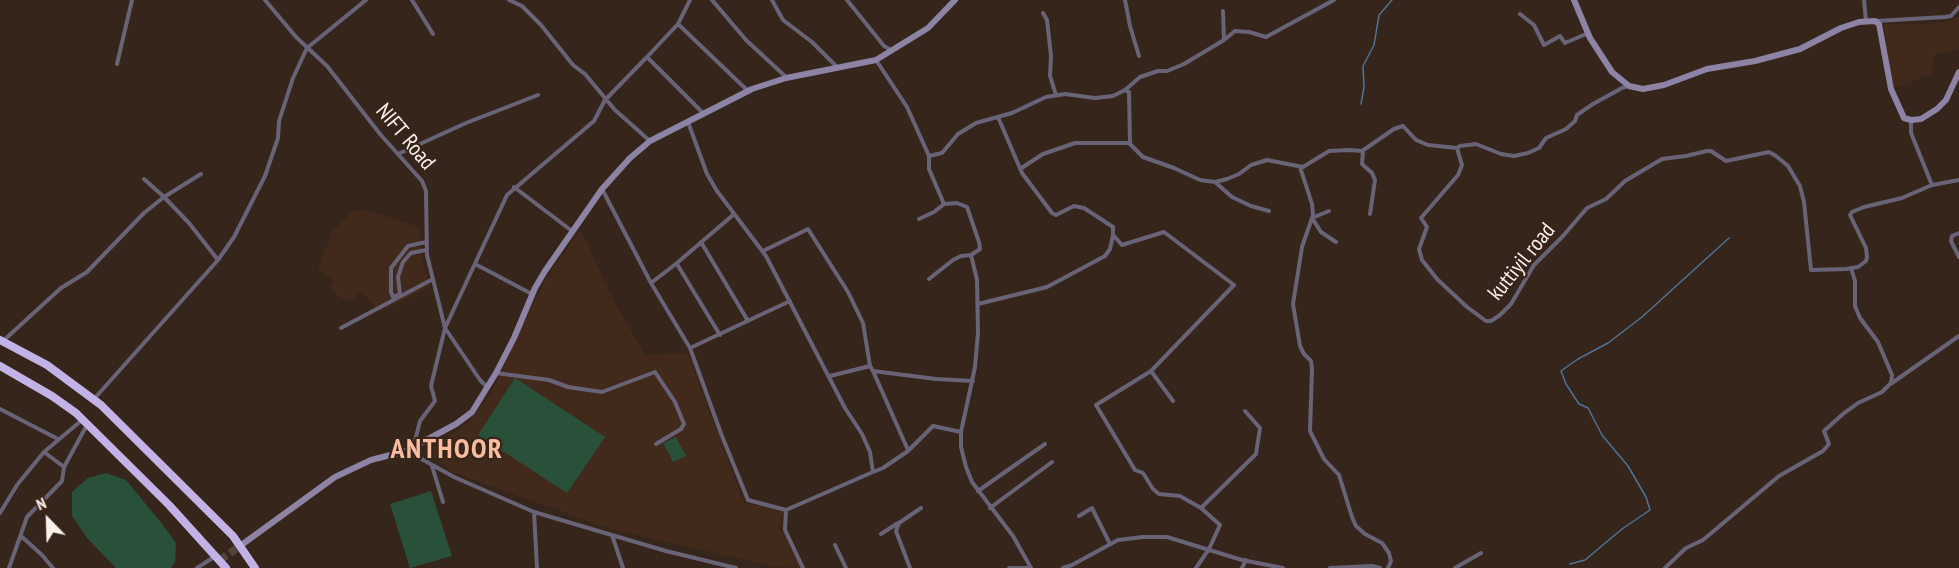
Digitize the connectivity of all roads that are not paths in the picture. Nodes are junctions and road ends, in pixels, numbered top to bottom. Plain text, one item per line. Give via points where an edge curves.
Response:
1 (132, 0) edge
2 (265, 0) edge
3 (366, 0) edge
4 (412, 0) edge
5 (509, 0) edge
6 (682, 0) edge
7 (690, 0) edge
8 (712, 0) edge
9 (772, 0) edge
10 (847, 0) edge
11 (956, 0) edge
12 (1125, 0) edge
13 (1334, 0) edge
14 (1574, 0) edge
15 (1864, 0) edge
16 (687, 7) junction
17 (1959, 7) edge
18 (1223, 11) dead end
19 (1043, 13) dead end
20 (1520, 14) dead end
21 (1875, 21) junction
22 (1866, 22) junction
23 (678, 24) junction
24 (433, 34) dead end
25 (1590, 38) junction
26 (1224, 40) junction
27 (307, 48) junction
28 (891, 51) junction
29 (1139, 56) dead end
30 (647, 57) junction
31 (876, 60) junction
32 (117, 64) dead end
33 (837, 67) junction
34 (1959, 72) edge
35 (786, 78) junction
36 (1629, 86) junction
37 (1125, 90) junction
38 (748, 91) junction
39 (538, 95) dead end
40 (1056, 95) junction
41 (605, 100) junction
42 (703, 112) junction
43 (998, 117) junction
44 (1911, 120) junction
45 (688, 122) junction
46 (650, 141) junction
47 (1130, 142) junction
48 (1457, 148) junction
49 (1363, 151) junction
50 (398, 154) junction
51 (929, 156) junction
52 (1300, 167) junction
53 (1020, 169) junction
54 (201, 174) dead end
55 (144, 179) dead end
56 (1959, 180) edge
57 (1215, 182) junction
58 (1932, 185) junction
59 (514, 187) junction
60 (602, 189) junction
61 (164, 197) junction
62 (944, 204) junction
63 (1269, 211) dead end
64 (1329, 211) dead end
65 (1370, 214) dead end
66 (733, 215) junction
67 (1312, 218) junction
68 (919, 219) dead end
69 (572, 232) junction
70 (1959, 233) edge
71 (1113, 235) junction
72 (426, 242) junction
73 (701, 242) junction
74 (1336, 242) dead end
75 (426, 250) junction
76 (763, 251) junction
77 (971, 255) junction
78 (1959, 257) edge
79 (218, 260) junction
80 (677, 263) junction
81 (475, 264) junction
82 (1851, 268) junction
83 (433, 279) junction
84 (929, 279) dead end
85 (651, 283) junction
86 (532, 294) junction
87 (790, 301) junction
88 (978, 304) junction
89 (748, 321) junction
90 (341, 328) dead end
91 (445, 328) junction
92 (720, 335) junction
93 (1959, 336) edge
94 (1, 341) edge
95 (690, 348) junction
96 (0, 366) edge
97 (870, 366) junction
98 (873, 371) junction
99 (1151, 371) junction
100 (496, 373) junction
101 (830, 376) junction
102 (973, 381) junction
103 (1891, 383) junction
104 (488, 387) junction
105 (94, 399) junction
106 (1173, 401) dead end
107 (0, 409) edge
108 (1245, 411) dead end
109 (85, 422) junction
110 (961, 432) junction
111 (58, 439) junction
112 (419, 444) junction
113 (656, 444) dead end
114 (1045, 444) dead end
115 (406, 451) junction
116 (908, 451) junction
117 (44, 452) junction
118 (1052, 462) dead end
119 (432, 465) junction
120 (64, 467) junction
121 (873, 472) junction
122 (978, 491) junction
123 (443, 502) dead end
124 (921, 508) dead end
125 (990, 508) junction
126 (1201, 508) junction
127 (786, 510) junction
128 (534, 512) junction
129 (0, 513) edge
130 (1079, 516) dead end
131 (899, 523) junction
132 (612, 534) junction
133 (881, 534) dead end
134 (21, 536) junction
135 (835, 544) dead end
136 (1110, 544) junction
137 (240, 546) junction
138 (1209, 549) junction
139 (1481, 553) dead end
140 (216, 555) junction
141 (1246, 560) junction
142 (9, 568) edge
143 (53, 568) edge
144 (197, 568) edge
145 (226, 568) edge
146 (255, 568) edge
147 (537, 568) edge
148 (623, 568) edge
149 (735, 568) edge
150 (803, 568) edge
151 (846, 568) edge
152 (910, 568) edge
153 (1009, 568) edge
154 (1029, 568) edge
155 (1063, 568) edge
156 (1196, 568) edge
157 (1242, 568) edge
158 (1283, 568) edge
159 (1330, 568) edge
160 (1380, 568) edge
161 (1388, 568) edge
162 (1455, 568) edge
163 (1665, 568) edge

1 - 32 street
2 - 27 street, NIFT Road
3 - 27 street
4 - 24 street
5 - 41 street via 522,6 541,25
6 - 16 street
7 - 16 street
8 - 35 street
9 - 33 street via 783,21
10 - 28 street
11 - 28 main road via 928,28
12 - 29 street
13 - 26 street via 1266,37 1241,30
14 - 25 main road
15 - 22 street
16 - 23 street
17 - 21 street via 1945,18
18 - 26 street
19 - 40 street
20 - 25 street via 1534,25 1544,45 1560,36 1565,44 1586,34
21 - 22 main road
21 - 44 main road via 1881,29 1891,89 1904,118
22 - 36 main road via 1841,28 1790,52 1707,69 1652,89
23 - 30 street
23 - 38 street
25 - 36 main road via 1612,72
26 - 37 street via 1184,64 1140,77
27 - 50 street, NIFT Road via 327,66
27 - 79 street via 293,78 265,176
28 - 31 main road
30 - 41 street
30 - 42 street
31 - 33 main road
31 - 51 street via 907,107
33 - 35 main road
34 - 44 main road via 1947,100 1921,119
35 - 38 main road
36 - 48 street via 1593,104 1566,129 1527,153 1501,154 1476,144
37 - 40 street via 1095,98
37 - 47 street via 1129,92
38 - 42 main road
39 - 50 street
40 - 43 street
41 - 46 street
41 - 59 street via 594,121
42 - 45 main road
43 - 51 street via 976,123 958,134 942,153
43 - 53 street
44 - 58 street via 1911,133
45 - 46 main road
45 - 66 street via 707,174
46 - 60 main road
47 - 53 street via 1075,143 1043,154
47 - 57 street via 1143,157 1200,180
48 - 49 street via 1428,145 1416,140 1403,126
48 - 82 street, kuttiyil road via 1462,165 1421,218 1426,226 1419,249 1422,260 1437,279 1486,321 1511,304 1534,266 1587,208 1662,159 1707,151 1726,161 1768,152 1788,165 1804,202 1811,270
49 - 52 street via 1329,151
49 - 65 street via 1362,164 1375,180
50 - 72 street, NIFT Road via 426,191
51 - 62 street via 929,169
52 - 57 street via 1267,160
52 - 67 street via 1312,204
53 - 71 street via 1056,215 1070,207 1084,208 1113,227
54 - 61 street
55 - 61 street
56 - 58 street
57 - 63 street via 1232,197
58 - 82 street via 1852,212 1867,257 1858,267
59 - 69 street
59 - 81 street
60 - 69 main road
60 - 85 street
61 - 79 street
61 - 94 street via 87,272 61,288
62 - 68 street
62 - 77 street via 967,207 980,249
64 - 67 street
66 - 73 street
66 - 76 street
67 - 74 street via 1320,232
67 - 161 street via 1302,247 1293,304 1300,346 1311,361 1310,431 1324,459 1339,476 1356,526 1382,543 1389,553
69 - 86 main road
70 - 78 street via 1952,236
71 - 88 street via 1105,256 1047,287
71 - 99 street via 1122,245 1164,232 1234,285
72 - 75 street, NIFT Road
72 - 75 street via 404,249 391,268 393,297 400,294 398,277 403,262 411,253
73 - 80 street
73 - 89 street
75 - 83 street, NIFT Road
76 - 87 street
76 - 97 street via 808,229 863,323
77 - 84 street via 953,260
77 - 88 street
79 - 105 street
80 - 85 street
80 - 92 street
81 - 86 street
81 - 91 street
82 - 103 street via 1855,306 1883,351
83 - 90 street
83 - 91 street, NIFT Road
85 - 95 street
86 - 100 main road
87 - 89 street
87 - 101 street
88 - 102 street
89 - 92 street
91 - 104 street, NIFT Road
91 - 112 street via 431,386 435,401 420,421 415,441
92 - 95 street
93 - 103 street
94 - 105 highway via 47,365
95 - 127 street via 748,500
96 - 109 highway via 52,396
97 - 98 street
97 - 101 street
98 - 102 street
98 - 116 street
99 - 106 street
99 - 126 street via 1096,405 1135,470 1143,473 1153,489 1159,494 1180,496
100 - 104 main road
100 - 113 street via 602,392 655,372 684,424
101 - 121 street via 866,443
102 - 110 street
103 - 163 street via 1824,431 1829,444 1823,451 1779,476
104 - 112 main road via 472,412
105 - 137 highway via 207,508
107 - 111 street
108 - 126 street via 1260,428 1256,454
109 - 111 street
109 - 120 street
109 - 140 highway
110 - 116 street via 933,426
110 - 122 street via 966,467
111 - 117 street
112 - 115 main road
114 - 122 street
115 - 119 street
115 - 137 main road via 335,477
116 - 121 street
117 - 120 street
117 - 129 street
118 - 125 street
119 - 123 street
119 - 128 street
120 - 134 street via 62,481 27,517
121 - 127 street
122 - 125 street
124 - 131 street
125 - 154 street via 1013,536
126 - 138 street via 1220,525
127 - 150 street via 785,530
128 - 132 street
128 - 147 street
130 - 136 street via 1092,508
131 - 133 street
131 - 152 street via 896,531
132 - 148 street
132 - 149 street
134 - 142 street
134 - 143 street
135 - 151 street
136 - 138 street via 1130,538 1167,537
136 - 155 street
137 - 146 highway
138 - 141 street
138 - 156 street
139 - 162 street
140 - 144 street
140 - 145 highway
141 - 157 street
141 - 158 street
153 - 154 street
159 - 160 street

